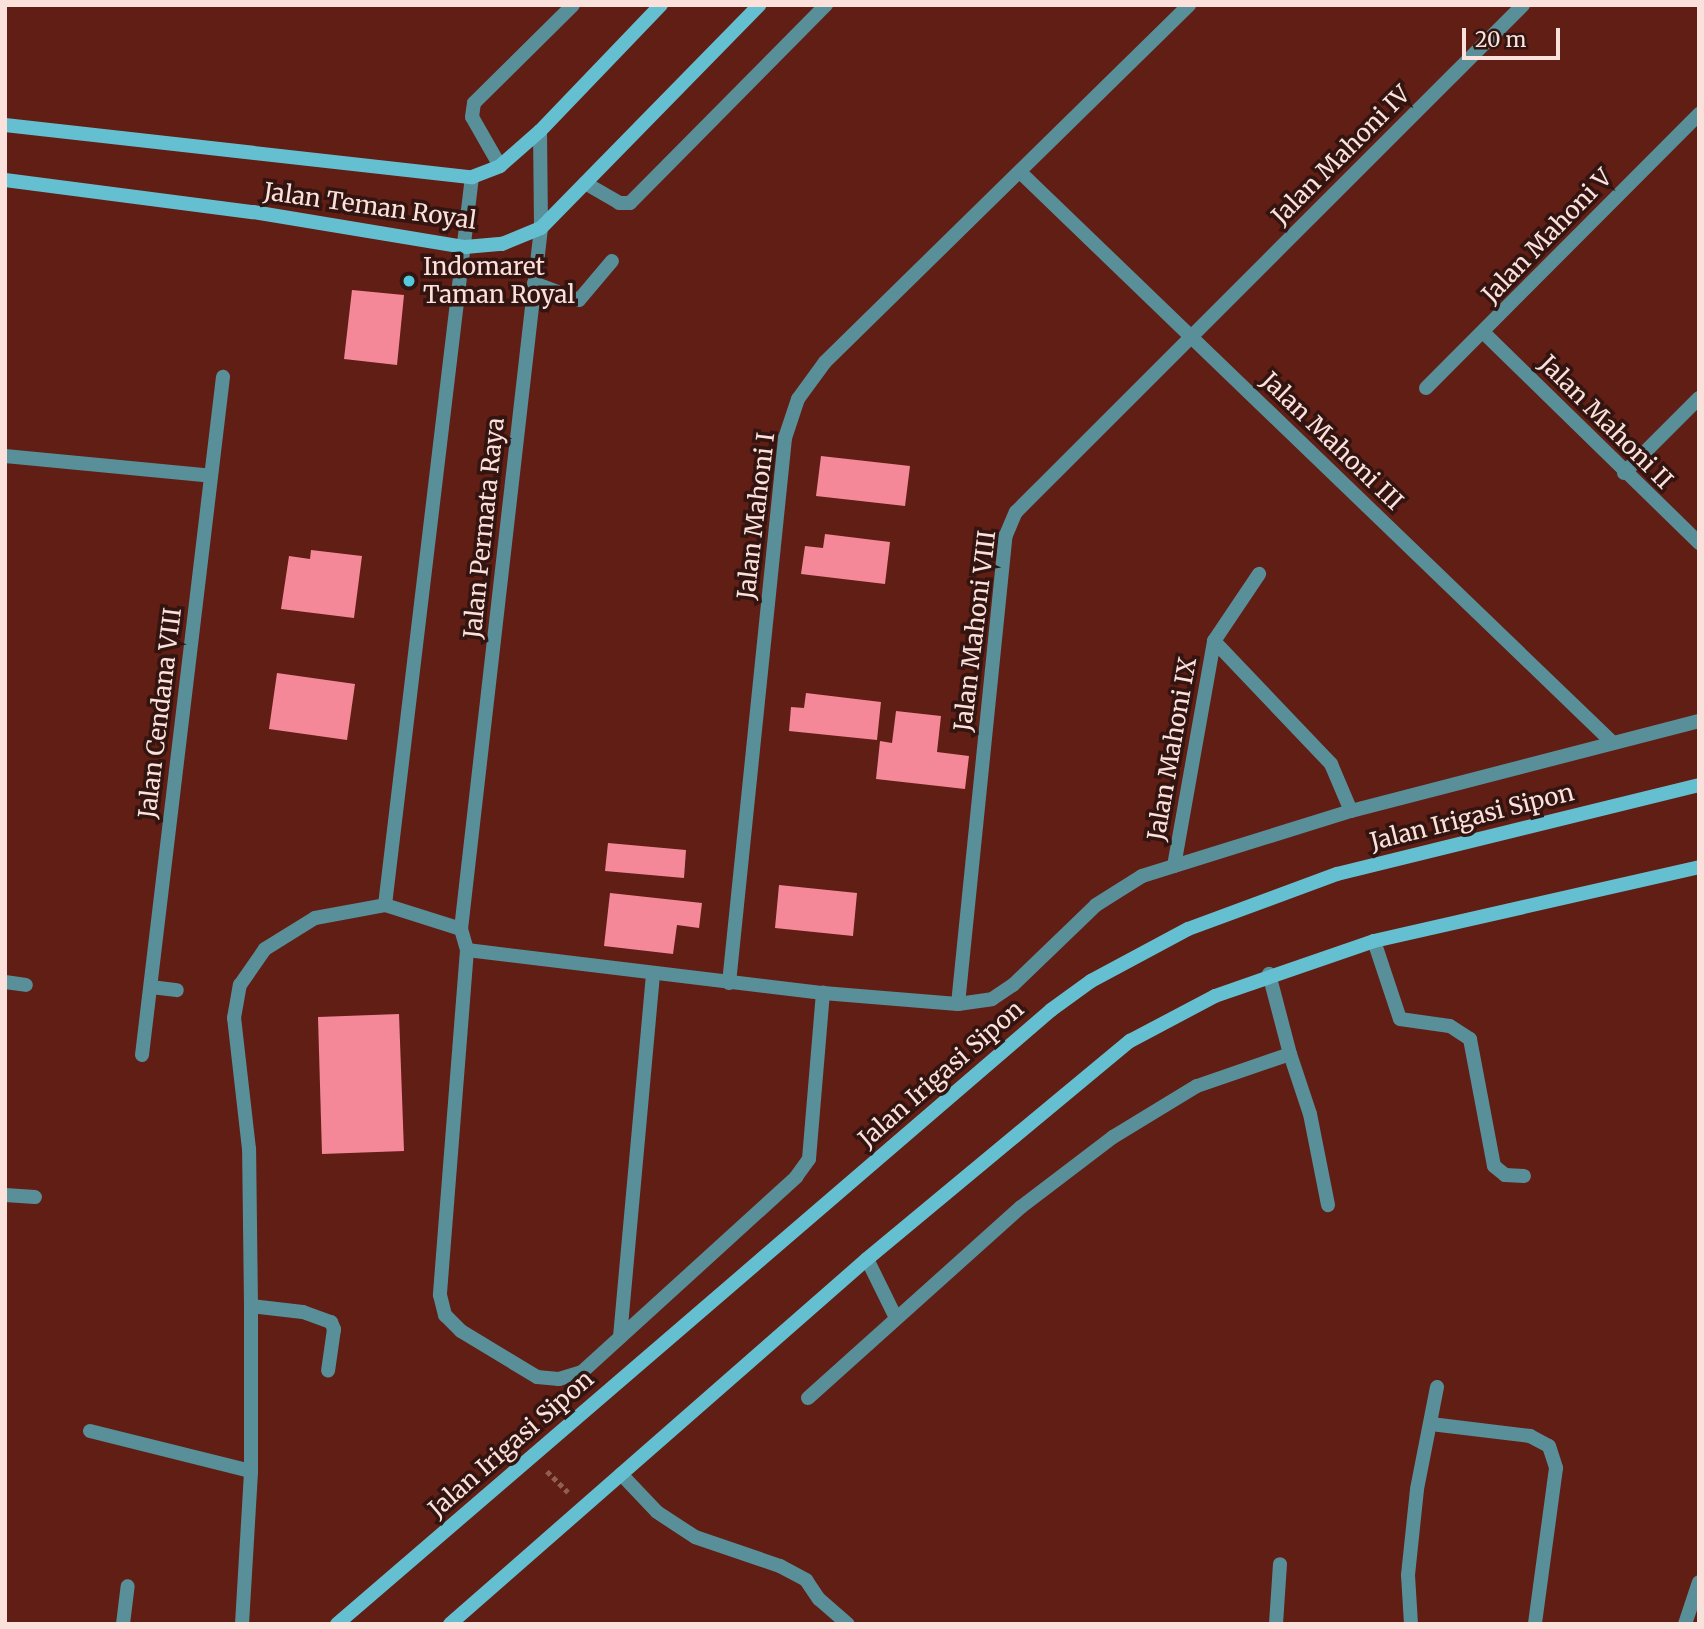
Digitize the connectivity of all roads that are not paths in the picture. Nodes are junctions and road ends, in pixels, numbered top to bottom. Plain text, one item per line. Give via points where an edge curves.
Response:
1 (573, 5) edge
2 (662, 5) edge
3 (759, 5) edge
4 (826, 5) edge
5 (1189, 5) edge
6 (1523, 5) edge
7 (1699, 114) edge
8 (5, 125) edge
9 (540, 131) junction
10 (500, 166) junction
11 (1020, 172) junction
12 (472, 177) junction
13 (5, 180) edge
14 (585, 183) junction
15 (541, 228) junction
16 (465, 247) junction
17 (612, 261) dead end
18 (534, 283) junction
19 (1484, 332) junction
20 (1191, 336) junction
21 (223, 377) dead end
22 (1426, 388) dead end
23 (1699, 398) edge
24 (5, 456) edge
25 (1624, 474) junction
26 (211, 476) junction
27 (1699, 543) edge
28 (1259, 574) dead end
29 (1214, 641) junction
30 (1699, 721) edge
31 (1613, 743) junction
32 (1699, 785) edge
33 (1351, 811) junction
34 (1174, 866) junction
35 (1699, 867) edge
36 (385, 905) junction
37 (461, 929) junction
38 (1374, 941) junction
39 (467, 950) junction
40 (1269, 974) junction
41 (653, 975) junction
42 (5, 982) edge
43 (729, 983) junction
44 (26, 985) dead end
45 (150, 987) junction
46 (177, 990) dead end
47 (823, 993) junction
48 (958, 1004) junction
49 (1290, 1054) junction
50 (142, 1055) dead end
51 (1524, 1176) dead end
52 (5, 1195) edge
53 (35, 1197) dead end
54 (1328, 1205) dead end
55 (867, 1259) junction
56 (251, 1306) junction
57 (897, 1318) junction
58 (620, 1337) junction
59 (328, 1371) dead end
60 (1437, 1387) dead end
61 (808, 1398) dead end
62 (1431, 1424) junction
63 (90, 1431) dead end
64 (251, 1471) junction
65 (621, 1474) junction
66 (1280, 1564) dead end
67 (1699, 1582) edge
68 (128, 1586) dead end
69 (123, 1624) edge
70 (242, 1624) edge
71 (337, 1624) edge
72 (450, 1624) edge
73 (848, 1624) edge
74 (1276, 1624) edge
75 (1411, 1624) edge
76 (1535, 1624) edge
77 (1685, 1624) edge

1 - 10 street via 474,103 472,117
2 - 9 street, Jalan Teman Royal
3 - 14 street, Jalan Teman Royal
4 - 14 street via 630,203 623,204
5 - 11 street, Jalan Mahoni I
6 - 20 street, Jalan Mahoni IV
7 - 19 street, Jalan Mahoni V
8 - 12 street, Jalan Teman Royal
9 - 10 street, Jalan Teman Royal
9 - 15 street, Jalan Permata Raya
10 - 12 street, Jalan Teman Royal
11 - 20 street, Jalan Mahoni III
11 - 43 street, Jalan Mahoni I via 825,362 799,399 785,438
12 - 16 street
13 - 16 street, Jalan Teman Royal via 253,212
14 - 15 street, Jalan Teman Royal
15 - 16 street, Jalan Teman Royal via 502,244
15 - 18 street, Jalan Permata Raya
16 - 36 street
17 - 18 street via 579,300
18 - 37 street, Jalan Permata Raya
19 - 22 street, Jalan Mahoni V
19 - 25 street, Jalan Mahoni II
20 - 31 street, Jalan Mahoni III
20 - 48 street, Jalan Mahoni VIII via 1016,512 1006,535
21 - 26 street, Jalan Cendana VIII
23 - 25 street
24 - 26 street
25 - 27 street, Jalan Mahoni II
26 - 45 street, Jalan Cendana VIII
28 - 29 street, Jalan Mahoni IX
29 - 33 street, Jalan Mahoni IX via 1331,764
29 - 34 street, Jalan Mahoni IX
30 - 31 street
31 - 33 street
32 - 71 street, Jalan Irigasi Sipon via 1337,874 1188,929 1091,981 1040,1019
33 - 34 street
34 - 48 street via 1142,876 1096,905 1013,985 992,999
35 - 38 street
36 - 37 street
36 - 56 street via 315,918 265,949 240,985 234,1018 249,1149
37 - 39 street
38 - 40 street
38 - 51 street via 1400,1019 1450,1026 1470,1039 1494,1166 1505,1175
39 - 41 street
39 - 58 street via 440,1295 445,1315 461,1331 537,1377 559,1379 582,1372
40 - 49 street
40 - 55 street via 1174,1015 1130,1041
41 - 43 street
41 - 58 street
42 - 44 street
43 - 47 street
45 - 46 street
45 - 50 street, Jalan Cendana VIII
47 - 48 street
47 - 58 street via 808,1159 796,1177
49 - 54 street via 1310,1114
49 - 57 street via 1197,1086 1113,1137 1021,1207
52 - 53 street
55 - 57 street
55 - 65 street
56 - 59 street via 303,1312 331,1322
56 - 64 street
57 - 61 street
60 - 62 street
62 - 75 street via 1417,1489 1408,1575
62 - 76 street via 1530,1436 1549,1446 1556,1468
63 - 64 street
64 - 70 street
65 - 72 street
65 - 73 street via 657,1512 695,1538 780,1566 806,1580 819,1599
66 - 74 street
67 - 77 street
68 - 69 street

